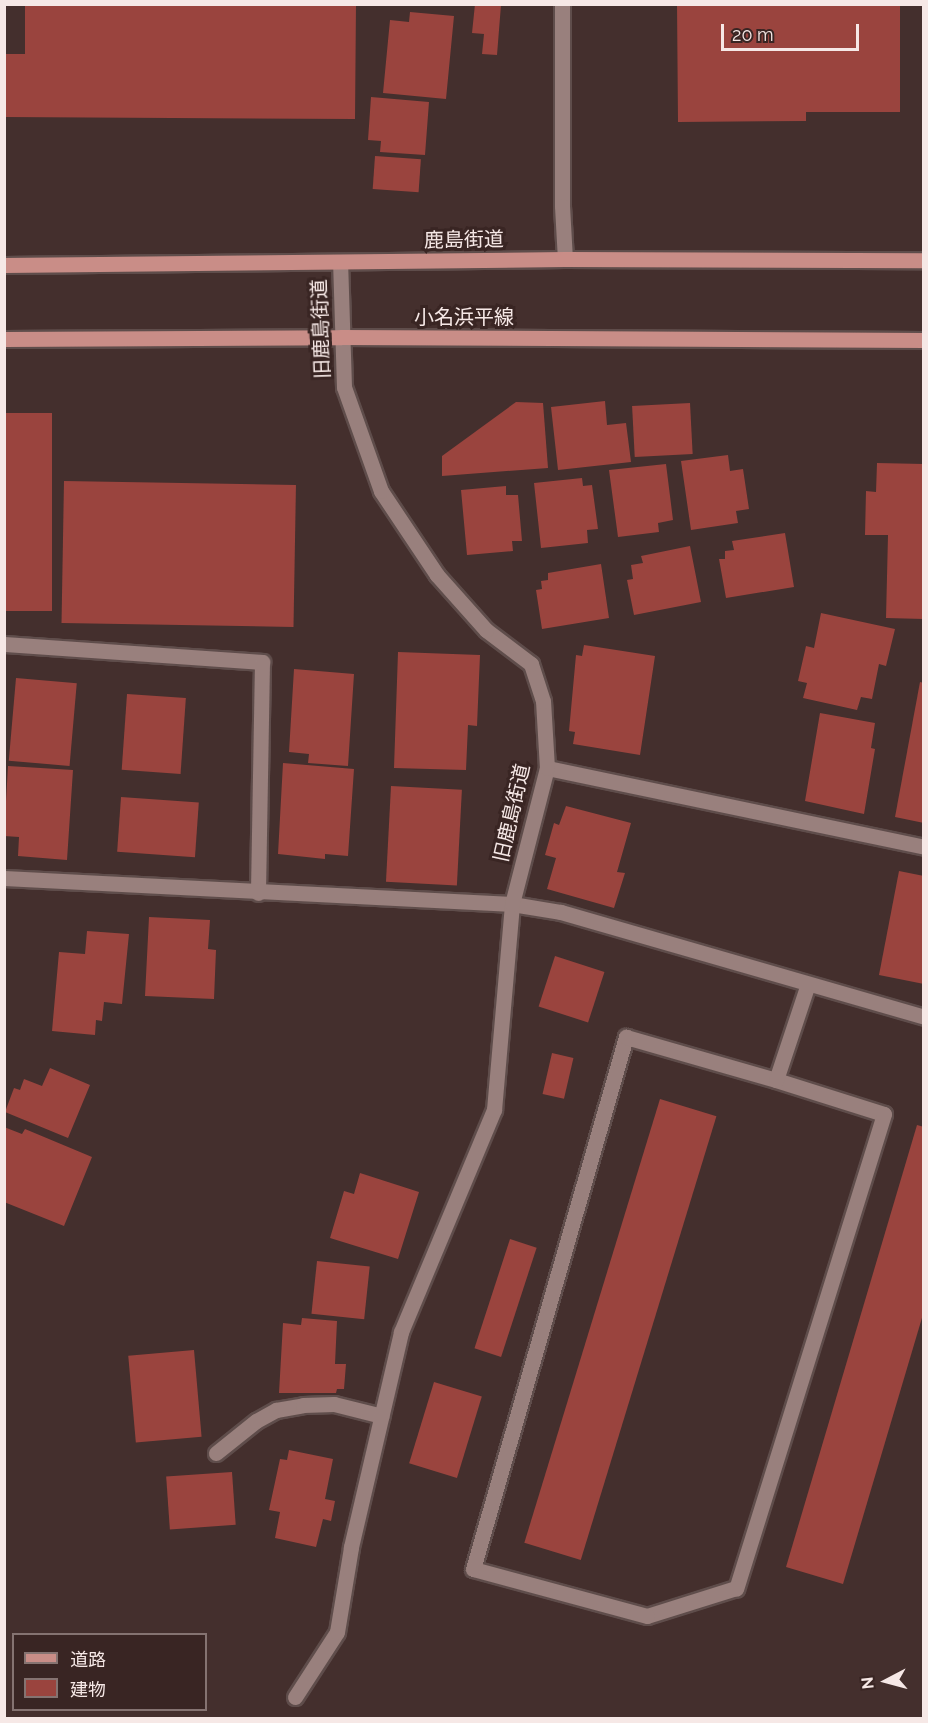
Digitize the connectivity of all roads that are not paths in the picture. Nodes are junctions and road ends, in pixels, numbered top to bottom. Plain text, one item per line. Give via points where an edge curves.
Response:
1 (562, 4) edge
2 (565, 259) junction
3 (924, 260) edge
4 (340, 262) junction
5 (4, 265) edge
6 (341, 337) junction
7 (4, 339) edge
8 (924, 340) edge
9 (4, 644) edge
10 (547, 768) junction
11 (924, 847) edge
12 (4, 878) edge
13 (258, 893) junction
14 (512, 904) junction
15 (808, 984) junction
16 (924, 1017) edge
17 (776, 1080) junction
18 (382, 1416) junction
19 (216, 1453) dead end
20 (295, 1696) dead end

1 - 2 street
2 - 3 main road, 鹿島街道
2 - 4 main road, 鹿島街道
4 - 5 main road, 鹿島街道
4 - 6 street, 旧鹿島街道
6 - 7 main road, 小名浜平線
6 - 8 main road, 小名浜平線
6 - 10 street, 旧鹿島街道 via 344,387 381,491 437,575 486,630 531,664 543,701
9 - 13 street via 262,662
10 - 11 street
10 - 14 street, 旧鹿島街道
12 - 13 street
13 - 14 street
14 - 15 street via 561,912
14 - 18 street, 旧鹿島街道 via 494,1110 401,1332
15 - 16 street
15 - 17 street
17 - 17 street via 626,1037 473,1569 646,1616 736,1588 884,1114
18 - 19 street via 334,1404 276,1410
18 - 20 street, 旧鹿島街道 via 351,1547 337,1632

